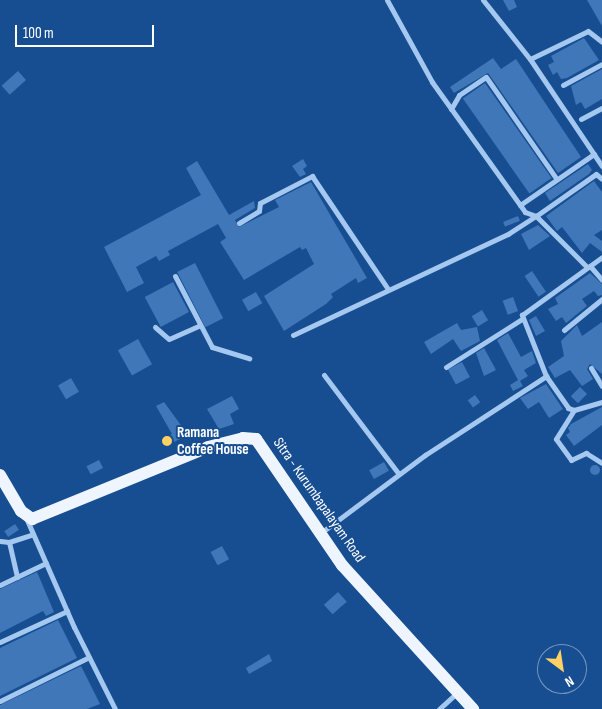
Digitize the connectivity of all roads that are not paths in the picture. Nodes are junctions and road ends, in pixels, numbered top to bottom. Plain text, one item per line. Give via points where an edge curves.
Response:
1 (387, 0) edge
2 (484, 0) edge
3 (602, 42) edge
4 (530, 59) junction
5 (602, 64) edge
6 (563, 85) dead end
7 (451, 108) junction
8 (602, 108) edge
9 (582, 119) dead end
10 (594, 154) junction
11 (602, 168) edge
12 (596, 174) junction
13 (556, 178) junction
14 (602, 179) edge
15 (520, 205) junction
16 (536, 216) junction
17 (239, 222) dead end
18 (602, 257) edge
19 (588, 267) junction
20 (175, 276) dead end
21 (602, 280) edge
22 (388, 289) junction
23 (602, 300) edge
24 (522, 319) junction
25 (200, 325) junction
26 (155, 327) dead end
27 (564, 330) dead end
28 (293, 335) dead end
29 (249, 358) dead end
30 (446, 367) dead end
31 (591, 368) dead end
32 (324, 375) dead end
33 (546, 376) junction
34 (602, 386) edge
35 (602, 402) edge
36 (574, 410) junction
37 (602, 463) edge
38 (399, 474) junction
39 (0, 475) edge
40 (26, 517) junction
41 (320, 533) junction
42 (34, 534) junction
43 (0, 541) edge
44 (9, 542) junction
45 (46, 562) junction
46 (17, 577) junction
47 (0, 585) edge
48 (67, 611) junction
49 (0, 642) edge
50 (89, 657) junction
51 (458, 692) junction
52 (0, 700) edge
53 (114, 709) edge
54 (439, 709) edge
55 (473, 709) edge

1 - 7 street
2 - 4 street
3 - 4 street via 588,31
4 - 10 street
5 - 6 street
7 - 13 street via 459,95 486,78
7 - 15 street
8 - 9 street
10 - 11 street
10 - 13 street
11 - 12 street
12 - 14 street
12 - 16 street
13 - 15 street
15 - 16 street via 525,212
16 - 19 street
16 - 22 street via 508,234
17 - 22 street via 260,211 260,203 312,176
18 - 19 street
19 - 21 street
19 - 24 street via 522,315
20 - 25 street
22 - 28 street
23 - 27 street
24 - 30 street
24 - 33 street
25 - 26 street via 169,339
25 - 29 street via 212,347
31 - 34 street
32 - 38 street
33 - 36 street via 568,408
33 - 38 street
35 - 36 street
36 - 37 street via 556,439 571,460 586,453
38 - 41 street
39 - 40 main road
40 - 41 main road, Sitra - Kurumbapalayam Road via 43,516 72,500 199,450 243,438 256,439 266,449
40 - 42 street
41 - 51 main road, Sitra - Kurumbapalayam Road via 342,565
42 - 44 street
42 - 45 street
43 - 44 street
44 - 46 street
45 - 46 street
45 - 48 street
46 - 47 street
48 - 49 street
48 - 50 street
50 - 52 street
50 - 53 street
51 - 54 street
51 - 55 main road, Sitra - Kurumbapalayam Road

